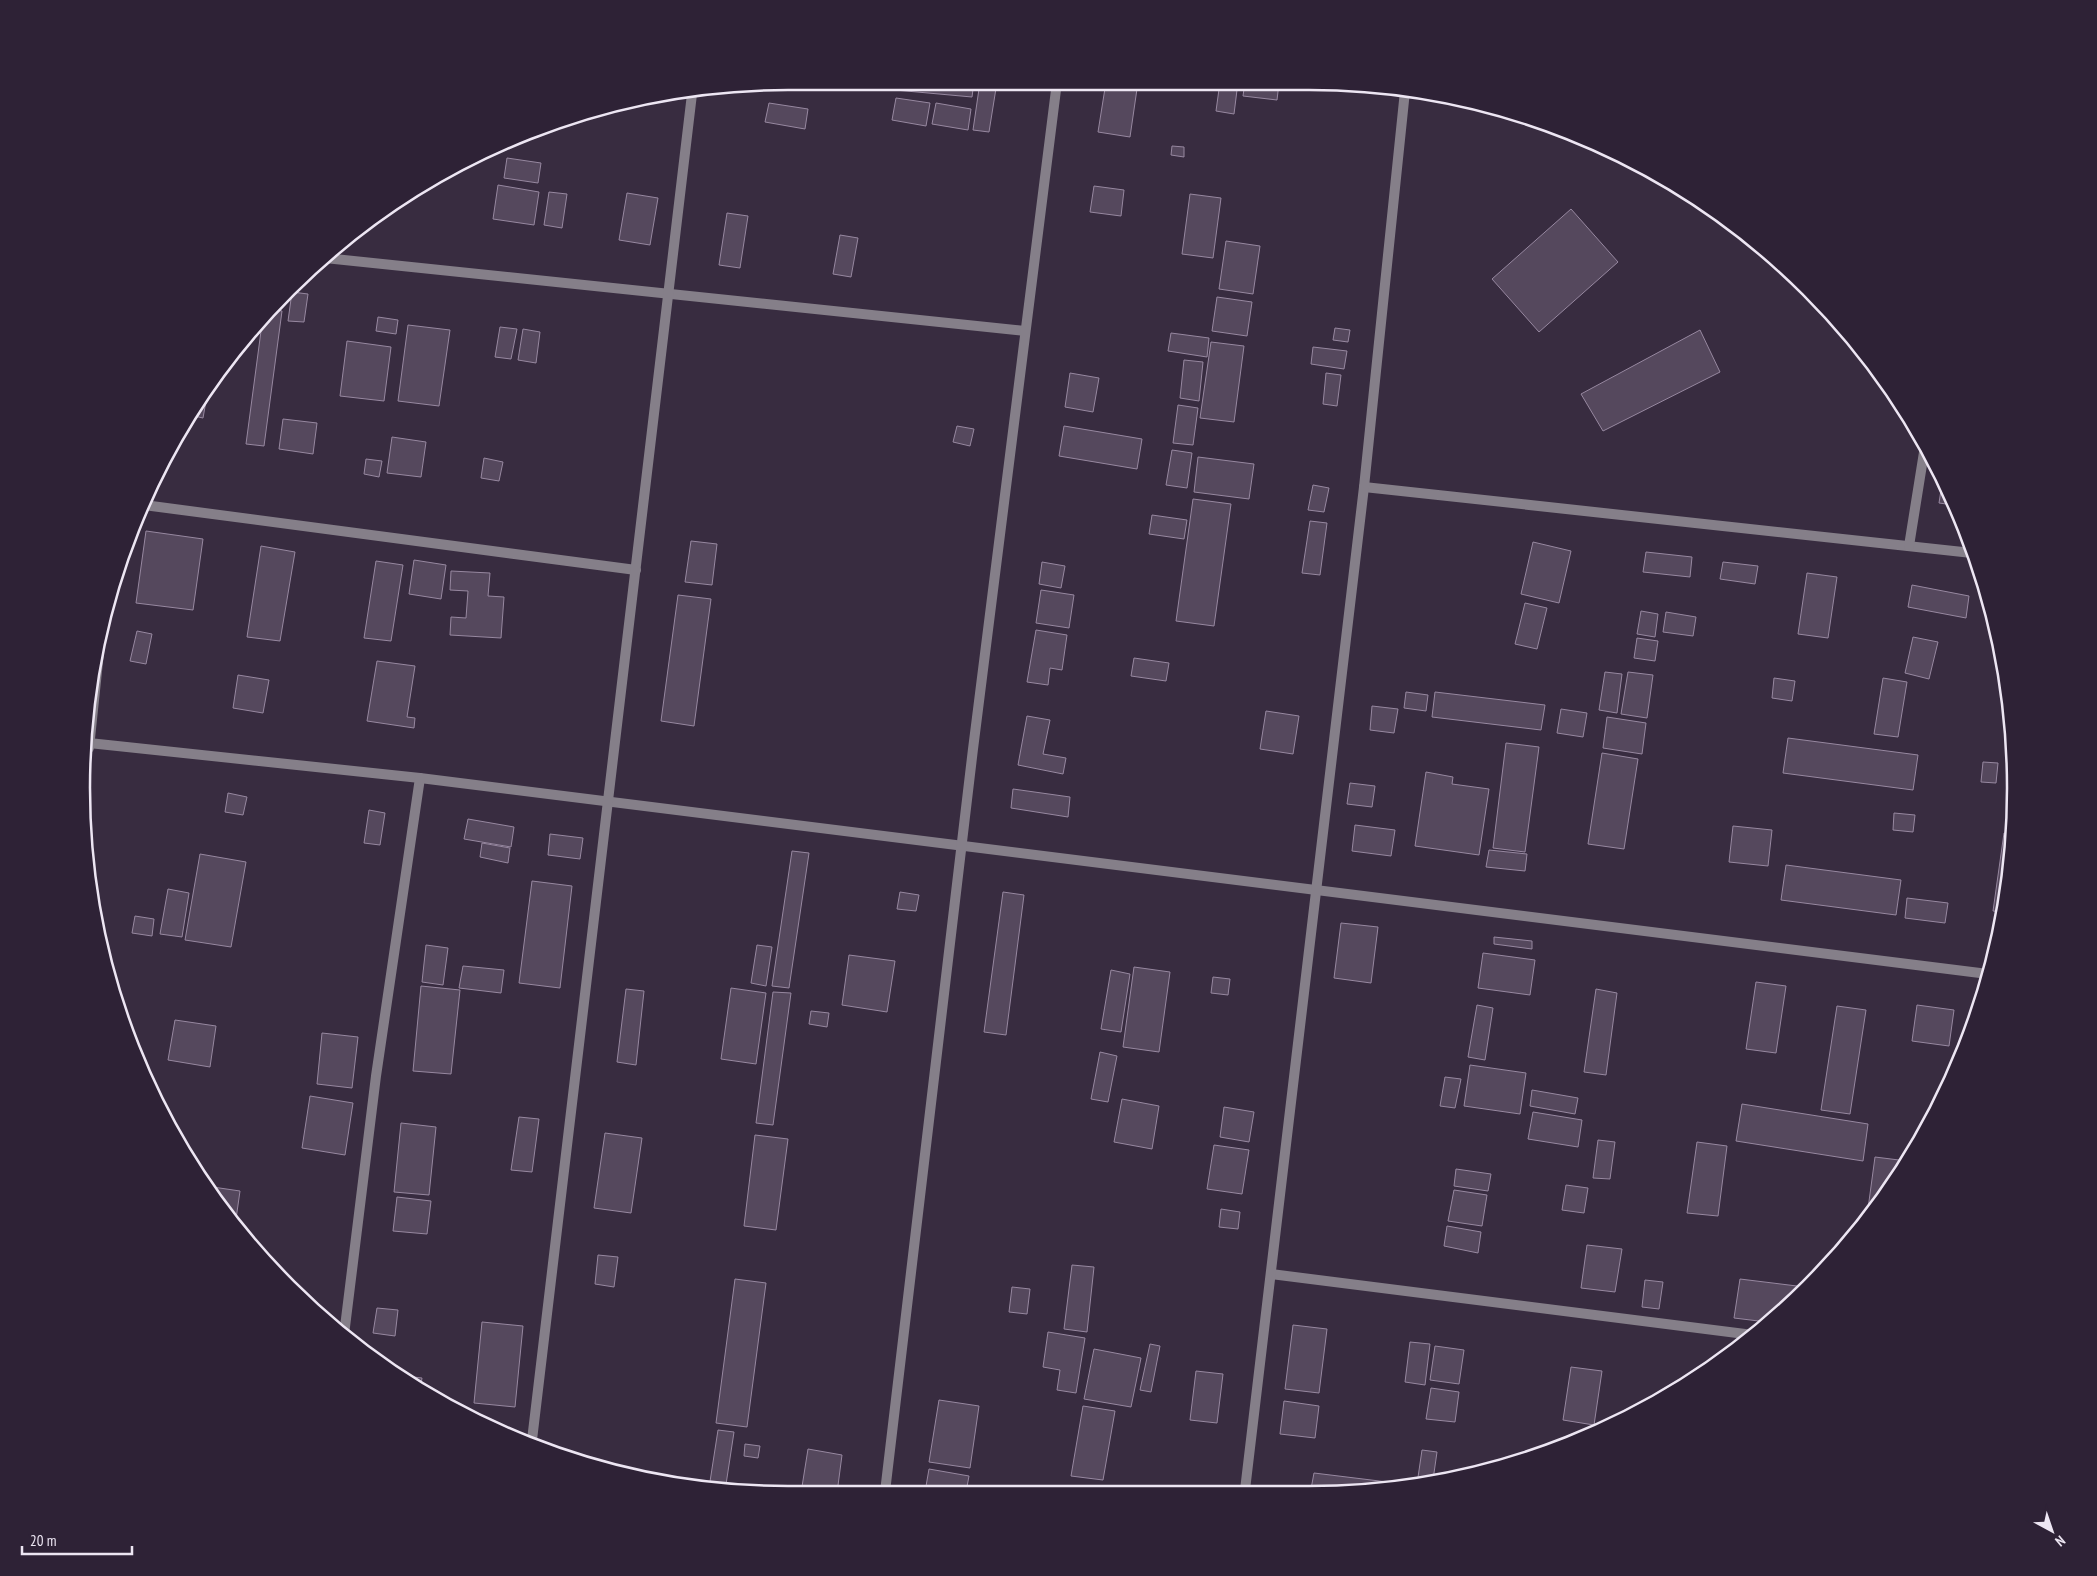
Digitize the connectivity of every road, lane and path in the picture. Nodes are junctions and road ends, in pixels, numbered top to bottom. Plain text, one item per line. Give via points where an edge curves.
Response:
1 (1056, 90) edge
2 (692, 97) edge
3 (1404, 97) edge
4 (333, 259) edge
5 (668, 293) junction
6 (1025, 330) junction
7 (1923, 457) edge
8 (1364, 487) junction
9 (150, 506) edge
10 (1909, 546) junction
11 (1966, 552) edge
12 (636, 570) junction
13 (91, 743) edge
14 (420, 778) junction
15 (608, 802) junction
16 (962, 847) junction
17 (1317, 891) junction
18 (1982, 973) edge
19 (1271, 1274) junction
20 (345, 1327) edge
21 (1743, 1335) edge
22 (532, 1437) edge
23 (886, 1486) edge
24 (1245, 1486) edge

1 - 6 street
2 - 5 street
3 - 8 street
4 - 5 street
5 - 6 street
5 - 12 street
6 - 16 street
7 - 10 street
8 - 10 street
8 - 17 street
9 - 12 street
10 - 11 street
12 - 15 street
13 - 14 street
14 - 15 street
14 - 20 street via 376,1076
15 - 16 street
15 - 22 street
16 - 17 street
16 - 23 street
17 - 18 street
17 - 19 street
19 - 21 street
19 - 24 street

